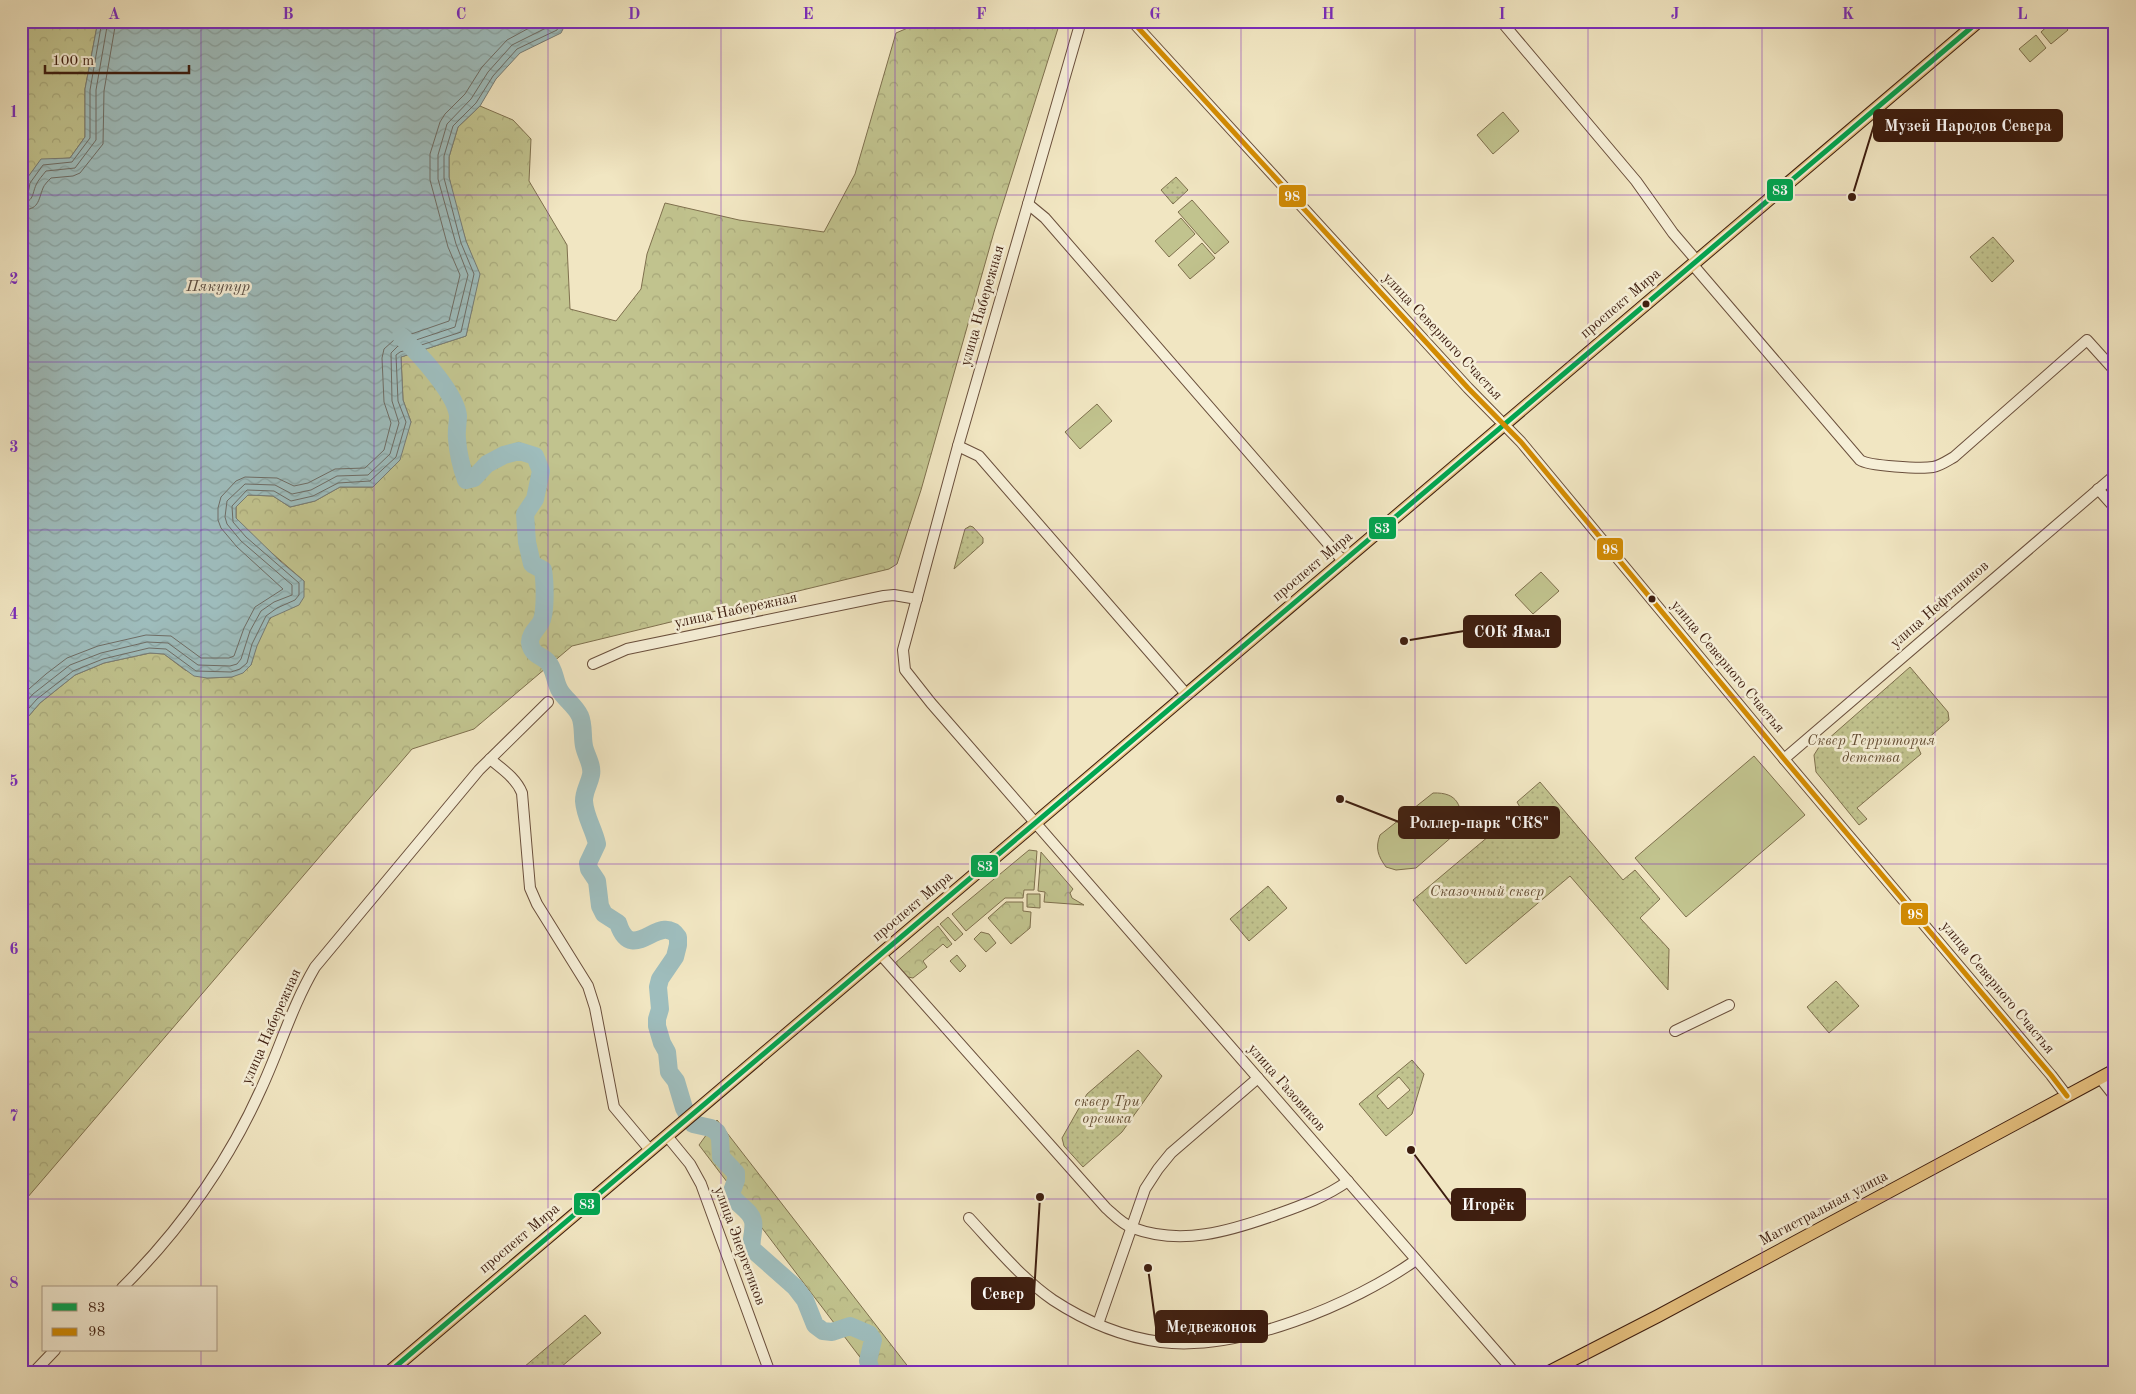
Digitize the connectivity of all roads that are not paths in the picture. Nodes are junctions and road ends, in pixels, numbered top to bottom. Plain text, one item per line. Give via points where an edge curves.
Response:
1 (1081, 21) edge
2 (1132, 21) edge
3 (1501, 21) edge
4 (1980, 21) edge
5 (1028, 204) junction
6 (1695, 263) junction
7 (2115, 371) edge
8 (1504, 425) junction
9 (958, 446) junction
10 (2115, 475) edge
11 (2098, 489) junction
12 (2115, 508) edge
13 (1344, 562) junction
14 (917, 599) junction
15 (594, 664) dead end
16 (1187, 695) junction
17 (548, 702) dead end
18 (490, 759) junction
19 (1784, 759) junction
20 (1035, 824) junction
21 (881, 955) junction
22 (1729, 1005) dead end
23 (1675, 1031) dead end
24 (2115, 1070) edge
25 (1258, 1078) junction
26 (2100, 1078) junction
27 (2067, 1096) junction
28 (2115, 1097) edge
29 (670, 1133) junction
30 (650, 1150) junction
31 (1348, 1182) junction
32 (969, 1218) dead end
33 (1131, 1227) junction
34 (1416, 1260) junction
35 (124, 1286) edge
36 (1098, 1324) junction
37 (53, 1352) edge
38 (33, 1373) edge
39 (388, 1373) edge
40 (770, 1373) edge
41 (1515, 1373) edge
42 (1547, 1373) edge

1 - 5 street, улица Набережная
2 - 8 street, улица Северного Счастья
3 - 6 street via 1636,181
4 - 6 main road, проспект Мира
5 - 9 street, улица Набережная
5 - 13 street via 1046,218
6 - 7 street via 1860,460 1870,464 1933,467 1954,457 2087,340
6 - 8 main road, проспект Мира
8 - 13 main road, проспект Мира
8 - 19 street, улица Северного Счастья
9 - 14 street, улица Набережная
9 - 16 street via 982,459
10 - 11 street, улица Нефтяников
11 - 12 street
11 - 19 street, улица Нефтяников
13 - 16 main road, проспект Мира
14 - 15 street, улица Набережная via 884,596 627,649
14 - 20 street, улица Набережная via 903,650 905,670
16 - 20 main road, проспект Мира
17 - 18 street, улица Набережная
18 - 30 street via 515,780 522,793 530,888 588,986 614,1107
18 - 35 street, улица Набережная via 315,967 295,1003 262,1088 226,1158 182,1223
19 - 27 street, улица Северного Счастья
20 - 21 main road, проспект Мира
20 - 25 street, улица Газовиков
21 - 29 main road, проспект Мира
21 - 33 street via 1106,1208
22 - 23 street
24 - 26 main road, Магистральная улица
25 - 31 street, улица Газовиков
25 - 33 street via 1171,1153 1145,1189
26 - 27 main road, Магистральная улица
26 - 28 street
27 - 42 main road, Магистральная улица
29 - 30 main road, проспект Мира
29 - 40 street, улица Энергетиков via 698,1178
30 - 39 main road, проспект Мира
31 - 33 street via 1296,1207 1216,1234 1170,1235
31 - 34 street, улица Газовиков
32 - 36 street via 1036,1287
33 - 36 street
34 - 36 street via 1380,1283 1324,1309 1229,1338 1190,1343 1162,1342
34 - 41 street, улица Газовиков
37 - 38 street

